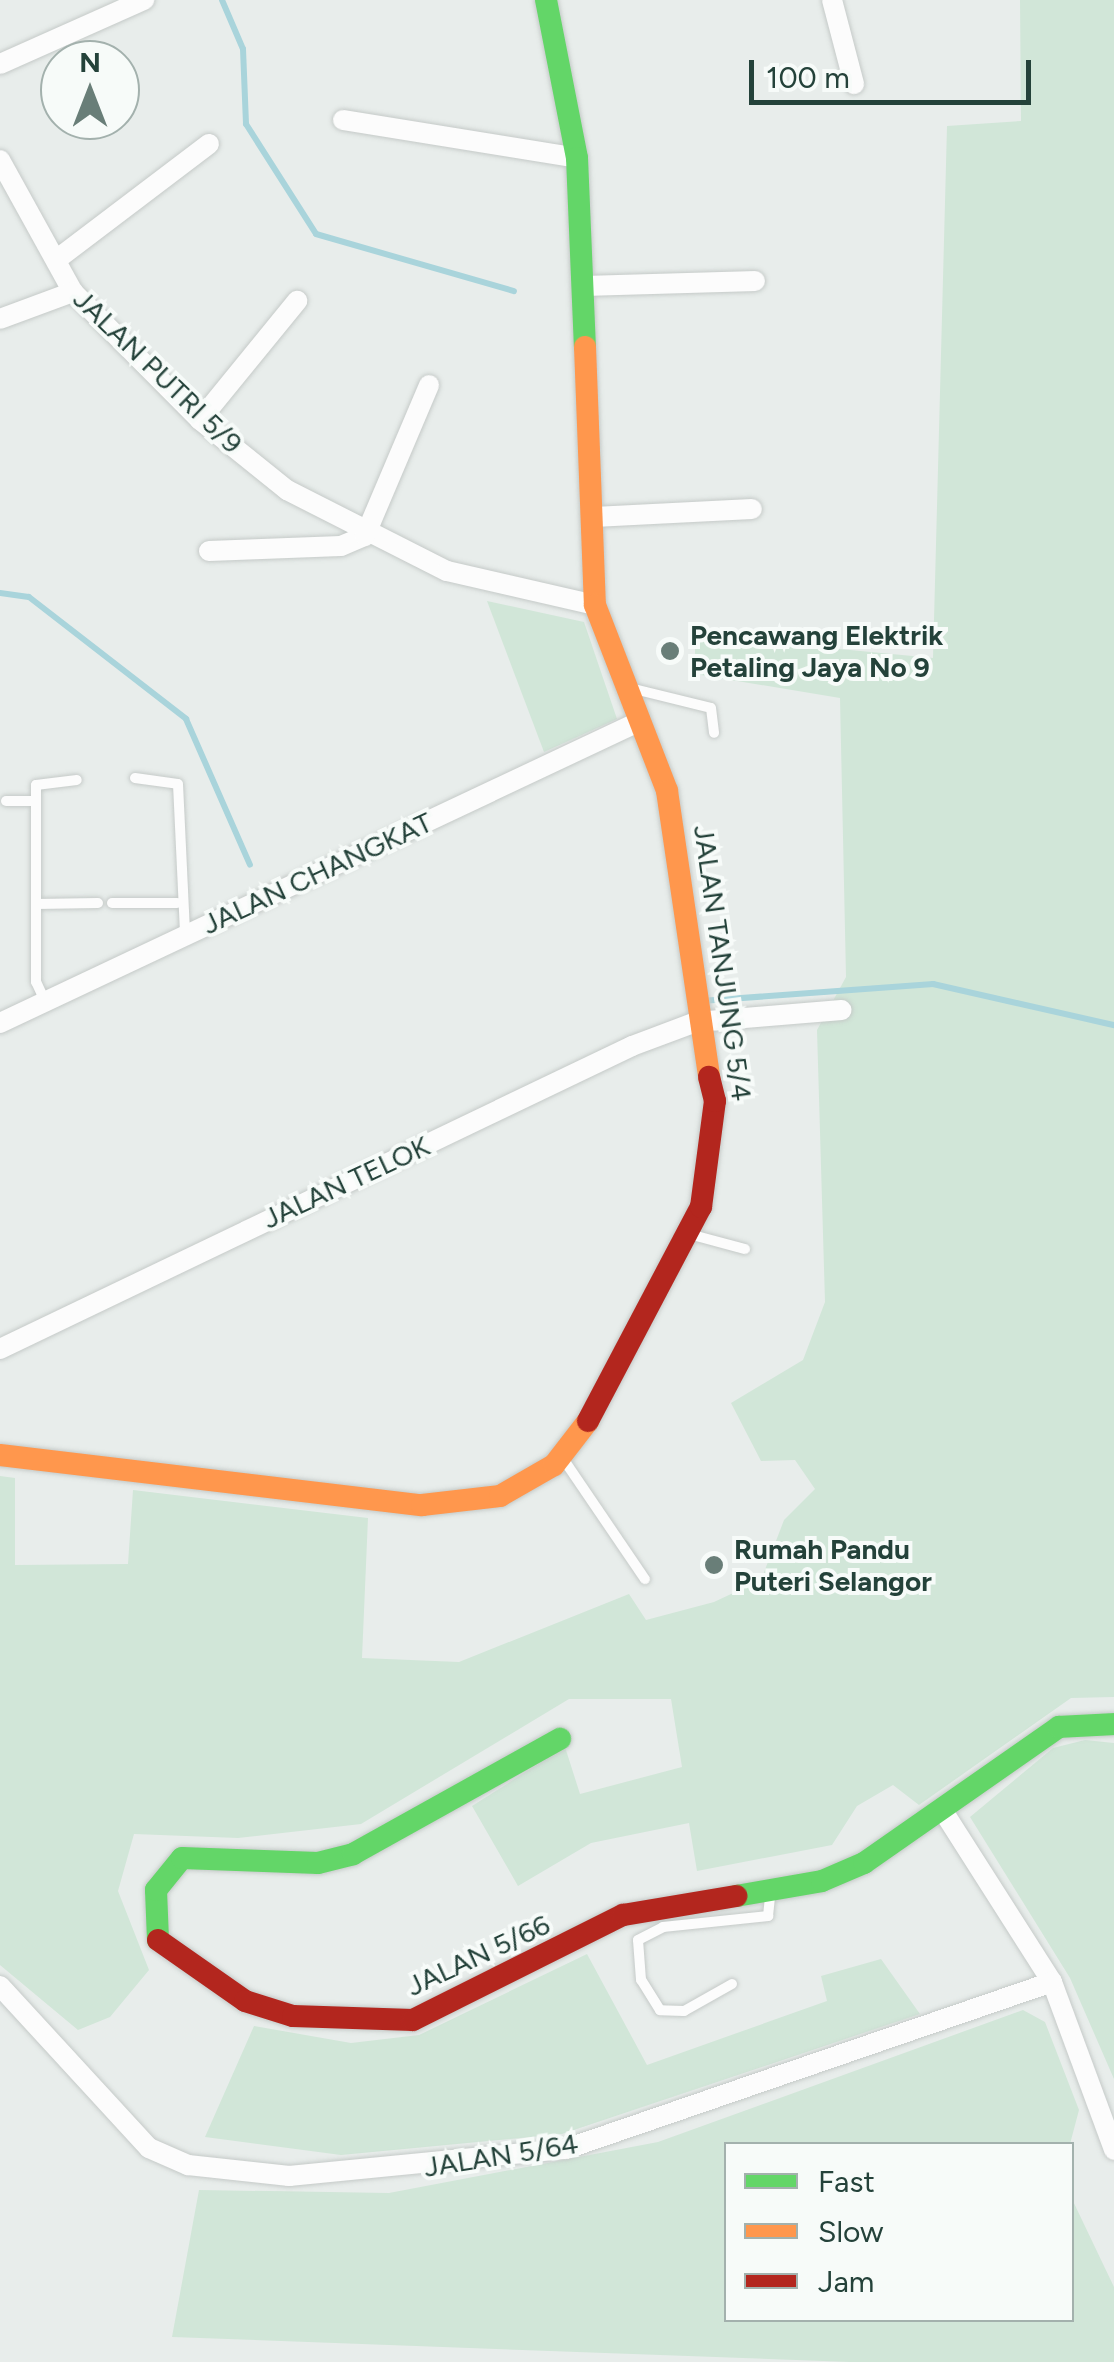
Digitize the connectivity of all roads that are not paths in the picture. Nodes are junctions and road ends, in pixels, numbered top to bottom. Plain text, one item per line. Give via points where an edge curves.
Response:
1 (144, 0) edge
2 (546, 0) edge
3 (832, 0) edge
4 (0, 64) edge
5 (854, 84) dead end
6 (343, 120) dead end
7 (208, 144) dead end
8 (577, 158) junction
9 (0, 160) edge
10 (56, 260) junction
11 (755, 281) dead end
12 (585, 286) junction
13 (73, 292) junction
14 (296, 301) dead end
15 (0, 319) edge
16 (429, 386) dead end
17 (200, 420) junction
18 (752, 509) dead end
19 (594, 517) junction
20 (365, 536) junction
21 (209, 552) dead end
22 (594, 605) junction
23 (623, 687) junction
24 (634, 724) junction
25 (714, 733) dead end
26 (135, 778) dead end
27 (77, 780) dead end
28 (6, 801) dead end
29 (36, 801) junction
30 (98, 903) dead end
31 (112, 903) dead end
32 (178, 903) junction
33 (36, 904) junction
34 (185, 936) junction
35 (45, 1002) junction
36 (842, 1010) dead end
37 (696, 1022) junction
38 (0, 1023) edge
39 (688, 1234) junction
40 (745, 1250) dead end
41 (0, 1349) edge
42 (0, 1456) edge
43 (562, 1457) junction
44 (646, 1579) dead end
45 (1114, 1724) edge
46 (560, 1739) dead end
47 (944, 1811) junction
48 (768, 1888) junction
49 (1052, 1982) junction
50 (732, 1984) dead end
51 (0, 1986) edge
52 (1114, 2150) edge

1 - 4 street
2 - 8 street, JALAN TANJUNG 5/4
3 - 5 street
6 - 8 street
7 - 10 street
8 - 12 street, JALAN TANJUNG 5/4
9 - 10 street, JALAN PUTRI 5/9
10 - 13 street, JALAN PUTRI 5/9
11 - 12 street
12 - 19 street, JALAN TANJUNG 5/4
13 - 15 street
13 - 17 street, JALAN PUTRI 5/9
14 - 17 street
16 - 20 street
17 - 20 street, JALAN PUTRI 5/9
18 - 19 street
19 - 22 street, JALAN TANJUNG 5/4
20 - 21 street via 341,546
20 - 22 street, JALAN PUTRI 5/9 via 509,590
22 - 23 street, JALAN TANJUNG 5/4
23 - 24 street, JALAN TANJUNG 5/4
23 - 25 lane via 712,708
24 - 34 street, JALAN CHANGKAT
24 - 37 street, JALAN TANJUNG 5/4 via 667,791
26 - 32 lane via 178,784
27 - 29 lane via 40,781
28 - 29 lane
29 - 33 lane
30 - 33 lane
31 - 32 lane
32 - 34 lane
33 - 35 lane via 36,982
34 - 35 street, JALAN CHANGKAT
35 - 38 street, JALAN CHANGKAT
36 - 37 street
37 - 39 street, JALAN TANJUNG 5/4 via 715,1101 714,1152
37 - 41 street, JALAN TELOK
39 - 40 lane
39 - 43 street, JALAN TANJUNG 5/4 via 604,1401
42 - 43 street, JALAN TANJUNG 5/4 via 460,1506 500,1496
43 - 44 lane
45 - 47 street, JALAN 5/66 via 1058,1727
46 - 48 street, JALAN 5/66 via 353,1854 290,1863 182,1858 156,1890 158,1944 245,2001 374,2025 442,2009 622,1916
47 - 48 street, JALAN 5/66 via 864,1864
47 - 49 street
48 - 50 lane via 768,1916 663,1927 638,1940 641,1980 660,2010 684,2012
49 - 51 street, JALAN 5/64 via 566,2149 289,2176 188,2165 149,2148
49 - 52 street

